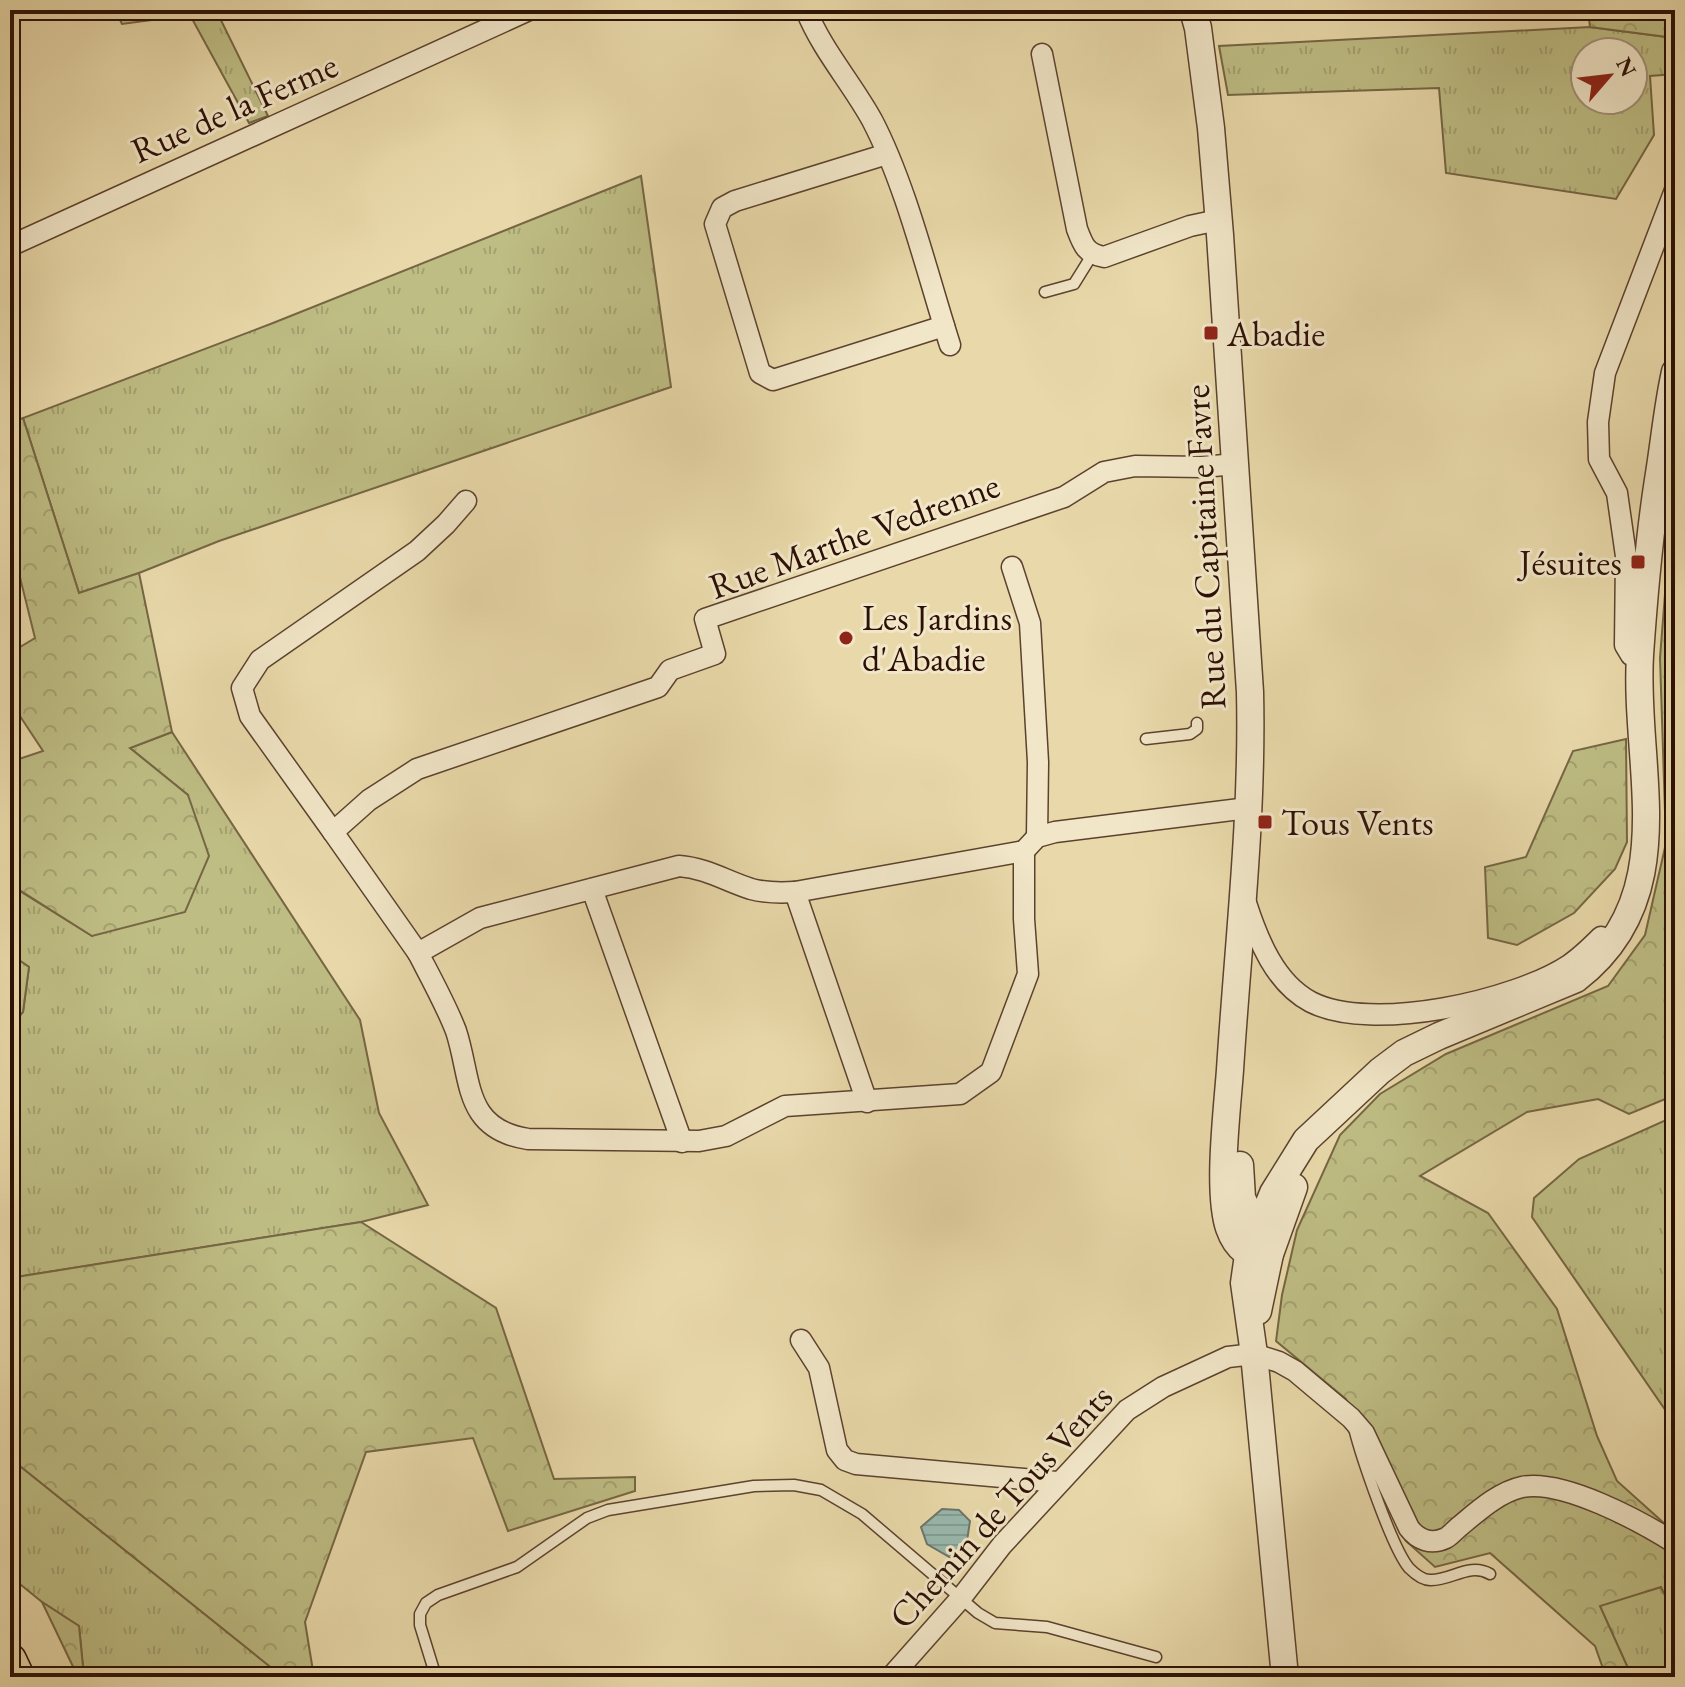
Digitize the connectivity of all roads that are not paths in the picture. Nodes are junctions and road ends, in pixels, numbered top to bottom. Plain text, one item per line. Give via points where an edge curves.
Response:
1 (529, 10) edge
2 (806, 10) edge
3 (1193, 10) edge
4 (1042, 54) dead end
5 (887, 154) junction
6 (1675, 190) edge
7 (1218, 220) junction
8 (10, 246) edge
9 (1092, 255) junction
10 (1045, 292) dead end
11 (1675, 372) edge
12 (1236, 464) junction
13 (466, 501) dead end
14 (1012, 567) dead end
15 (1640, 657) junction
16 (1197, 723) dead end
17 (1146, 739) dead end
18 (1248, 808) junction
19 (333, 832) junction
20 (1030, 844) junction
21 (592, 889) junction
22 (795, 892) junction
23 (1243, 894) junction
24 (1635, 898) junction
25 (418, 953) junction
26 (1236, 984) junction
27 (867, 1102) junction
28 (1337, 1110) junction
29 (682, 1142) junction
30 (1257, 1228) junction
31 (1259, 1255) junction
32 (801, 1340) dead end
33 (1254, 1354) junction
34 (1351, 1418) junction
35 (1057, 1482) junction
36 (1675, 1543) edge
37 (1490, 1574) dead end
38 (961, 1598) junction
39 (1156, 1657) dead end
40 (10, 1660) edge
41 (18, 1677) edge
42 (436, 1677) edge
43 (891, 1677) edge
44 (1285, 1677) edge

1 - 8 street, Rue de la Ferme
2 - 5 street
3 - 7 street, Rue du Capitaine Favre
4 - 9 street via 1077,229
5 - 5 street via 947,336 773,380 760,373 715,224 722,208
6 - 15 street via 1605,373 1598,422 1599,459 1617,493 1626,556 1625,645 1631,655
7 - 9 street via 1104,257
7 - 12 street, Rue du Capitaine Favre
9 - 10 lane via 1074,284
11 - 15 street via 1651,519
12 - 18 street, Rue du Capitaine Favre via 1250,692
12 - 19 street, Rue Marthe Vedrenne via 1135,466 1104,472 1064,497 705,619 715,654 670,670 658,687 417,769
13 - 19 street via 417,551 260,660 242,688 250,716
14 - 20 street via 1030,623 1038,762
15 - 24 street via 1647,826
16 - 17 lane via 1190,734
18 - 20 street via 1055,832
18 - 23 street, Rue du Capitaine Favre
19 - 25 street
20 - 22 street
20 - 27 street via 1024,919 1028,974 991,1072 960,1094
21 - 22 street via 679,866 701,868 753,889
21 - 25 street via 480,918
21 - 29 street
22 - 27 street
23 - 24 street via 1266,953 1288,984 1310,1001 1351,1013 1403,1015 1479,1000 1555,973 1584,953
23 - 26 street, Rue du Capitaine Favre
24 - 28 street via 1609,947 1576,979 1418,1045
25 - 29 street via 456,1032 469,1093 492,1127 528,1139
26 - 30 street, Rue du Capitaine Favre via 1240,1187
26 - 31 street, Rue du Capitaine Favre via 1224,1199 1229,1229 1238,1244
27 - 29 street via 785,1106 726,1136
28 - 30 street via 1285,1170
28 - 31 street
30 - 31 street
31 - 33 street via 1253,1287
31 - 33 street via 1244,1283
32 - 35 street via 819,1368 837,1450 845,1460 959,1476
33 - 34 street via 1295,1371
33 - 35 street, Chemin de Tous Vents via 1213,1362 1127,1410
33 - 44 street
34 - 36 street via 1364,1433 1409,1528 1425,1541 1446,1538 1505,1493 1545,1487 1599,1503
34 - 37 lane via 1408,1567 1432,1581 1476,1569
35 - 38 street, Chemin de Tous Vents
38 - 39 lane via 995,1623 1047,1627
38 - 42 lane via 862,1514 821,1490 754,1486 665,1499 587,1518 517,1567 426,1603 420,1625
38 - 43 street, Chemin de Tous Vents
40 - 41 main road

